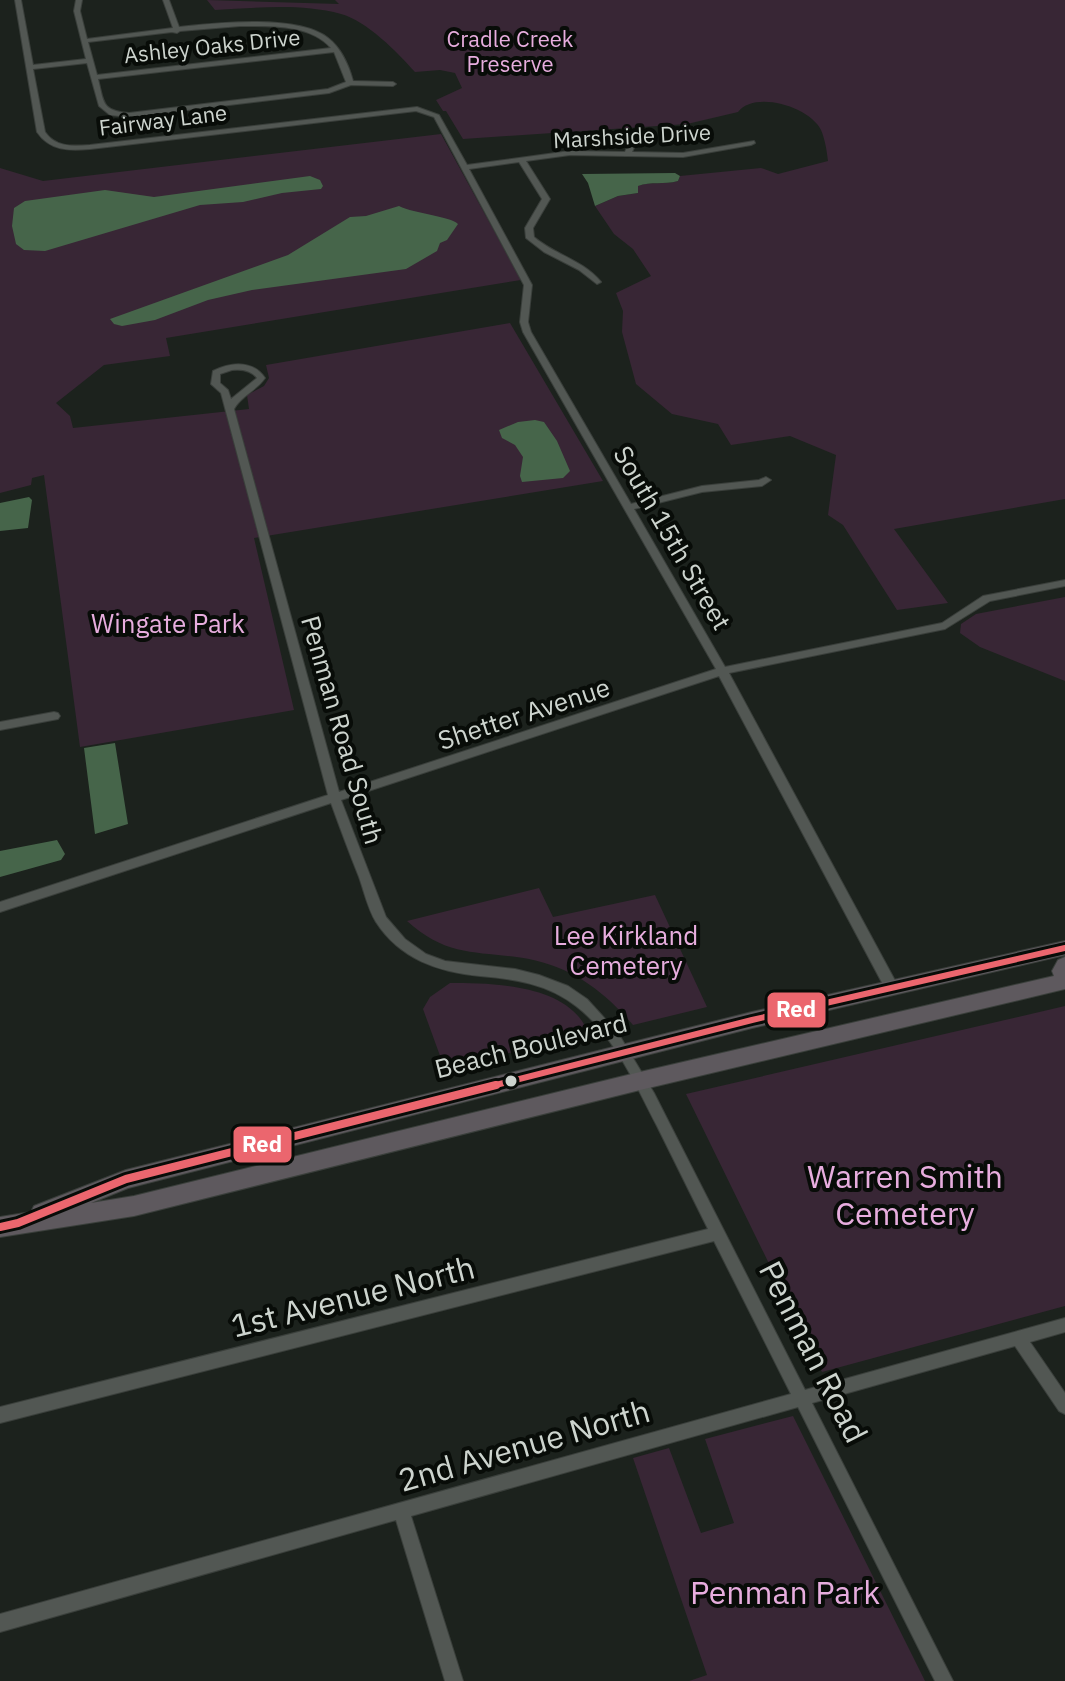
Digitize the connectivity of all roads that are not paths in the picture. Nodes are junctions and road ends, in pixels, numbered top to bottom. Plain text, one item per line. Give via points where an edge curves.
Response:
1 (18, 0) edge
2 (79, 0) edge
3 (166, 0) edge
4 (177, 31) junction
5 (84, 41) junction
6 (335, 50) junction
7 (90, 61) junction
8 (30, 67) junction
9 (94, 77) junction
10 (350, 83) junction
11 (393, 84) dead end
12 (429, 111) joint
13 (636, 134) dead end
14 (751, 143) dead end
15 (627, 155) junction
16 (522, 161) junction
17 (466, 167) junction
18 (597, 282) dead end
19 (219, 388) junction
20 (244, 390) junction
21 (230, 409) junction
22 (766, 480) dead end
23 (630, 507) junction
24 (1065, 583) edge
25 (722, 671) junction
26 (54, 716) dead end
27 (0, 726) edge
28 (335, 799) junction
29 (0, 907) edge
30 (1065, 948) edge
31 (1065, 965) edge
32 (1065, 981) edge
33 (892, 988) junction
34 (625, 1052) junction
35 (640, 1081) junction
36 (9, 1225) edge
37 (719, 1233) junction
38 (1065, 1325) edge
39 (1018, 1338) junction
40 (803, 1398) junction
41 (1065, 1406) edge
42 (0, 1415) edge
43 (402, 1513) junction
44 (0, 1623) edge
45 (454, 1681) edge
46 (944, 1681) edge

1 - 8 street, Fairway Lane
2 - 5 street
3 - 4 street
4 - 5 street
4 - 6 street via 256,24 298,28 323,37
5 - 7 street
6 - 9 street, Ashley Oaks Drive
6 - 10 street
7 - 8 street
7 - 9 street
8 - 12 street, Fairway Lane via 41,132 52,145 63,147
9 - 10 street via 103,110 129,115 329,91
10 - 11 street
12 - 17 street, South 15th Street
13 - 15 street
14 - 15 street, Marshside Drive via 683,155
15 - 16 street, Marshside Drive via 570,153
16 - 17 street, Marshside Drive
16 - 18 street via 546,199 529,228 530,238 581,264
17 - 23 street, South 15th Street via 528,285 527,332
19 - 20 street
19 - 20 street via 216,373 242,366 261,378
19 - 21 street, Penman Road South
20 - 21 street
21 - 28 street, Penman Road South
22 - 23 street
23 - 25 street, South 15th Street
24 - 25 street, Shetter Avenue via 987,598 945,626
25 - 28 street, Shetter Avenue
25 - 33 street, South 15th Street
26 - 27 street
28 - 29 street, Shetter Avenue
28 - 34 street, Penman Road South via 391,935 445,966 523,976 561,989 588,1008
30 - 33 highway, Beach Boulevard
31 - 32 highway
32 - 35 highway
33 - 34 highway, Beach Boulevard
34 - 35 street, Penman Road
34 - 36 highway, Beach Boulevard via 126,1179
35 - 36 highway via 134,1206
35 - 37 street, Penman Road
37 - 40 street, Penman Road
37 - 42 street, 1st Avenue North
38 - 39 street, 2nd Avenue North
39 - 40 street, 2nd Avenue North
39 - 41 street
40 - 43 street, 2nd Avenue North
40 - 46 street, Penman Road
43 - 44 street, 2nd Avenue North
43 - 45 street

